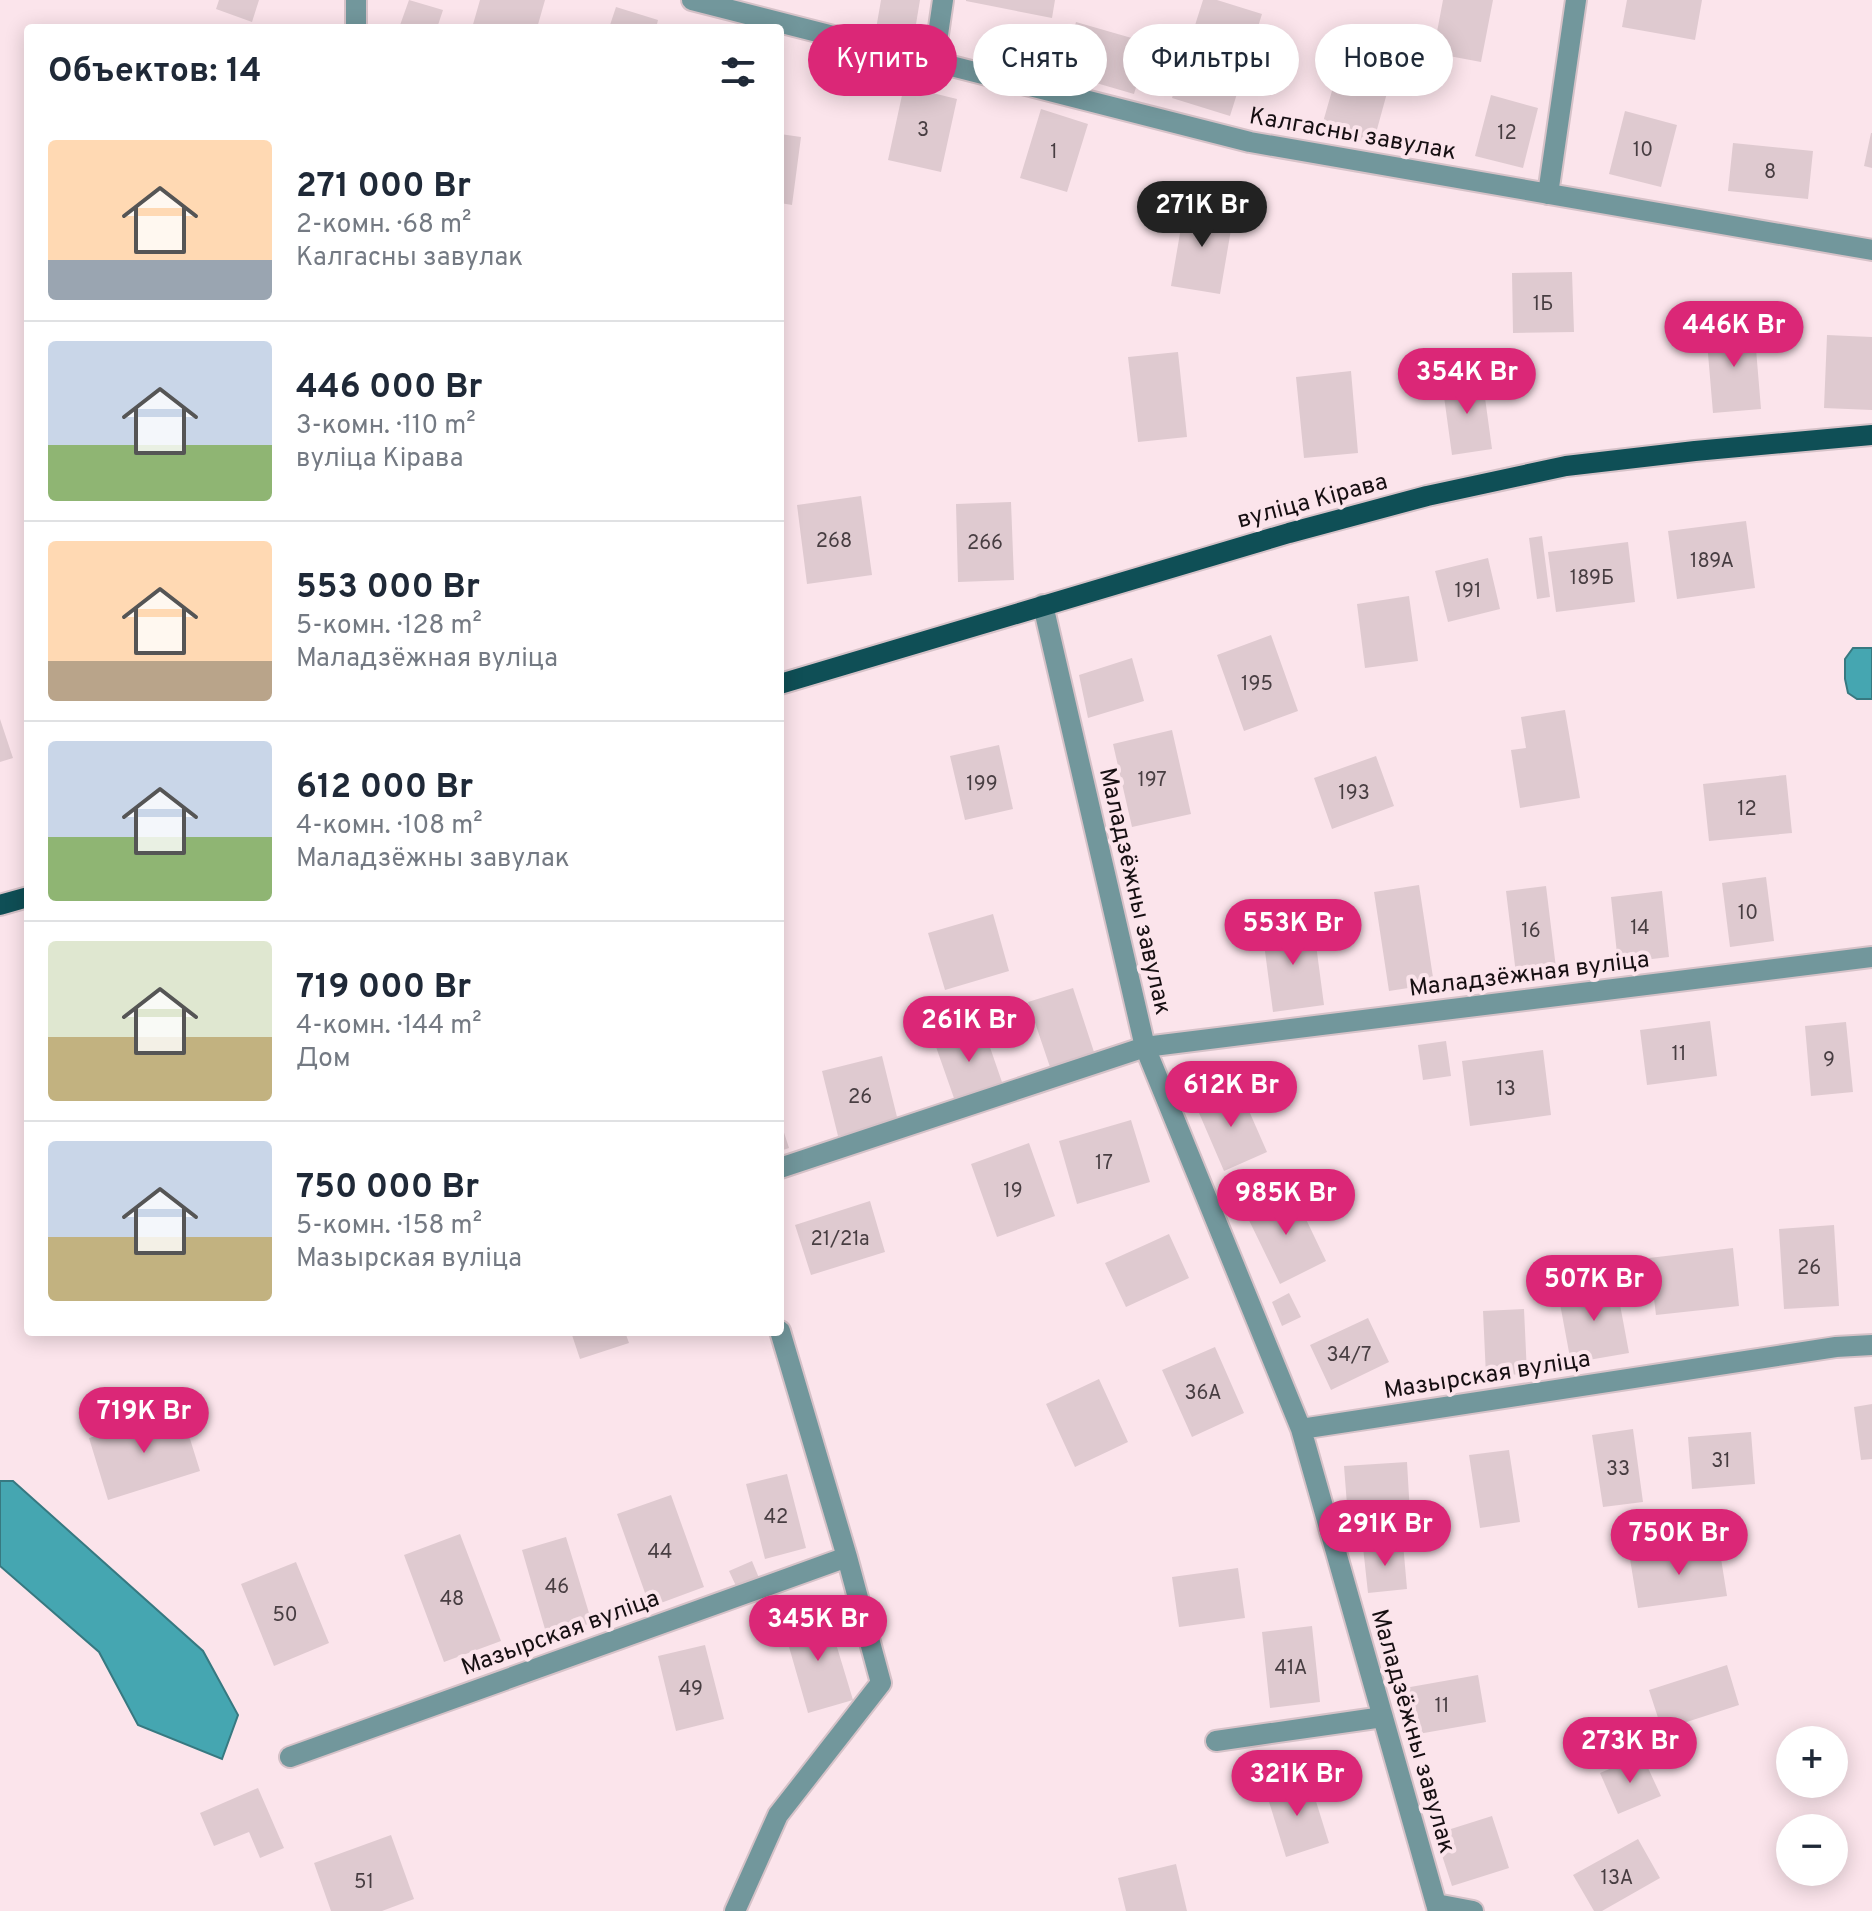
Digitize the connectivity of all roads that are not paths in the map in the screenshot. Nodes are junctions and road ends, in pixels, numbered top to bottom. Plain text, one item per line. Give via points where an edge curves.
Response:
1 (356, 0) edge
2 (692, 0) edge
3 (943, 0) edge
4 (1576, 0) edge
5 (356, 24) edge
6 (940, 24) edge
7 (808, 30) edge
8 (957, 68) edge
9 (1548, 194) junction
10 (1872, 250) edge
11 (1872, 435) edge
12 (1043, 605) junction
13 (784, 683) edge
14 (24, 898) edge
15 (0, 905) edge
16 (1872, 957) edge
17 (1145, 1047) junction
18 (784, 1167) edge
19 (781, 1336) edge
20 (1872, 1345) edge
21 (1301, 1429) junction
22 (847, 1557) junction
23 (1383, 1717) junction
24 (1216, 1741) dead end
25 (290, 1757) dead end
26 (1437, 1908) edge
27 (735, 1911) edge
28 (1473, 1911) edge

1 - 5 street
2 - 7 street, Калгасны завулак
3 - 6 street
4 - 9 street
8 - 9 street, Калгасны завулак via 1250,142
9 - 10 street, Калгасны завулак
11 - 12 main road, вуліца Кірава via 1566,466 1412,500
12 - 13 main road, вуліца Кірава
12 - 17 street, Маладзёжны завулак
14 - 15 main road
16 - 17 street, Маладзёжная вуліца
17 - 18 street, Маладзёжная вуліца
17 - 21 street, Маладзёжны завулак
19 - 22 street
20 - 21 street, Мазырская вуліца
21 - 23 street, Маладзёжны завулак
22 - 25 street, Мазырская вуліца
22 - 27 street via 881,1683 778,1815
23 - 24 street
23 - 26 street, Маладзёжны завулак
26 - 28 street

